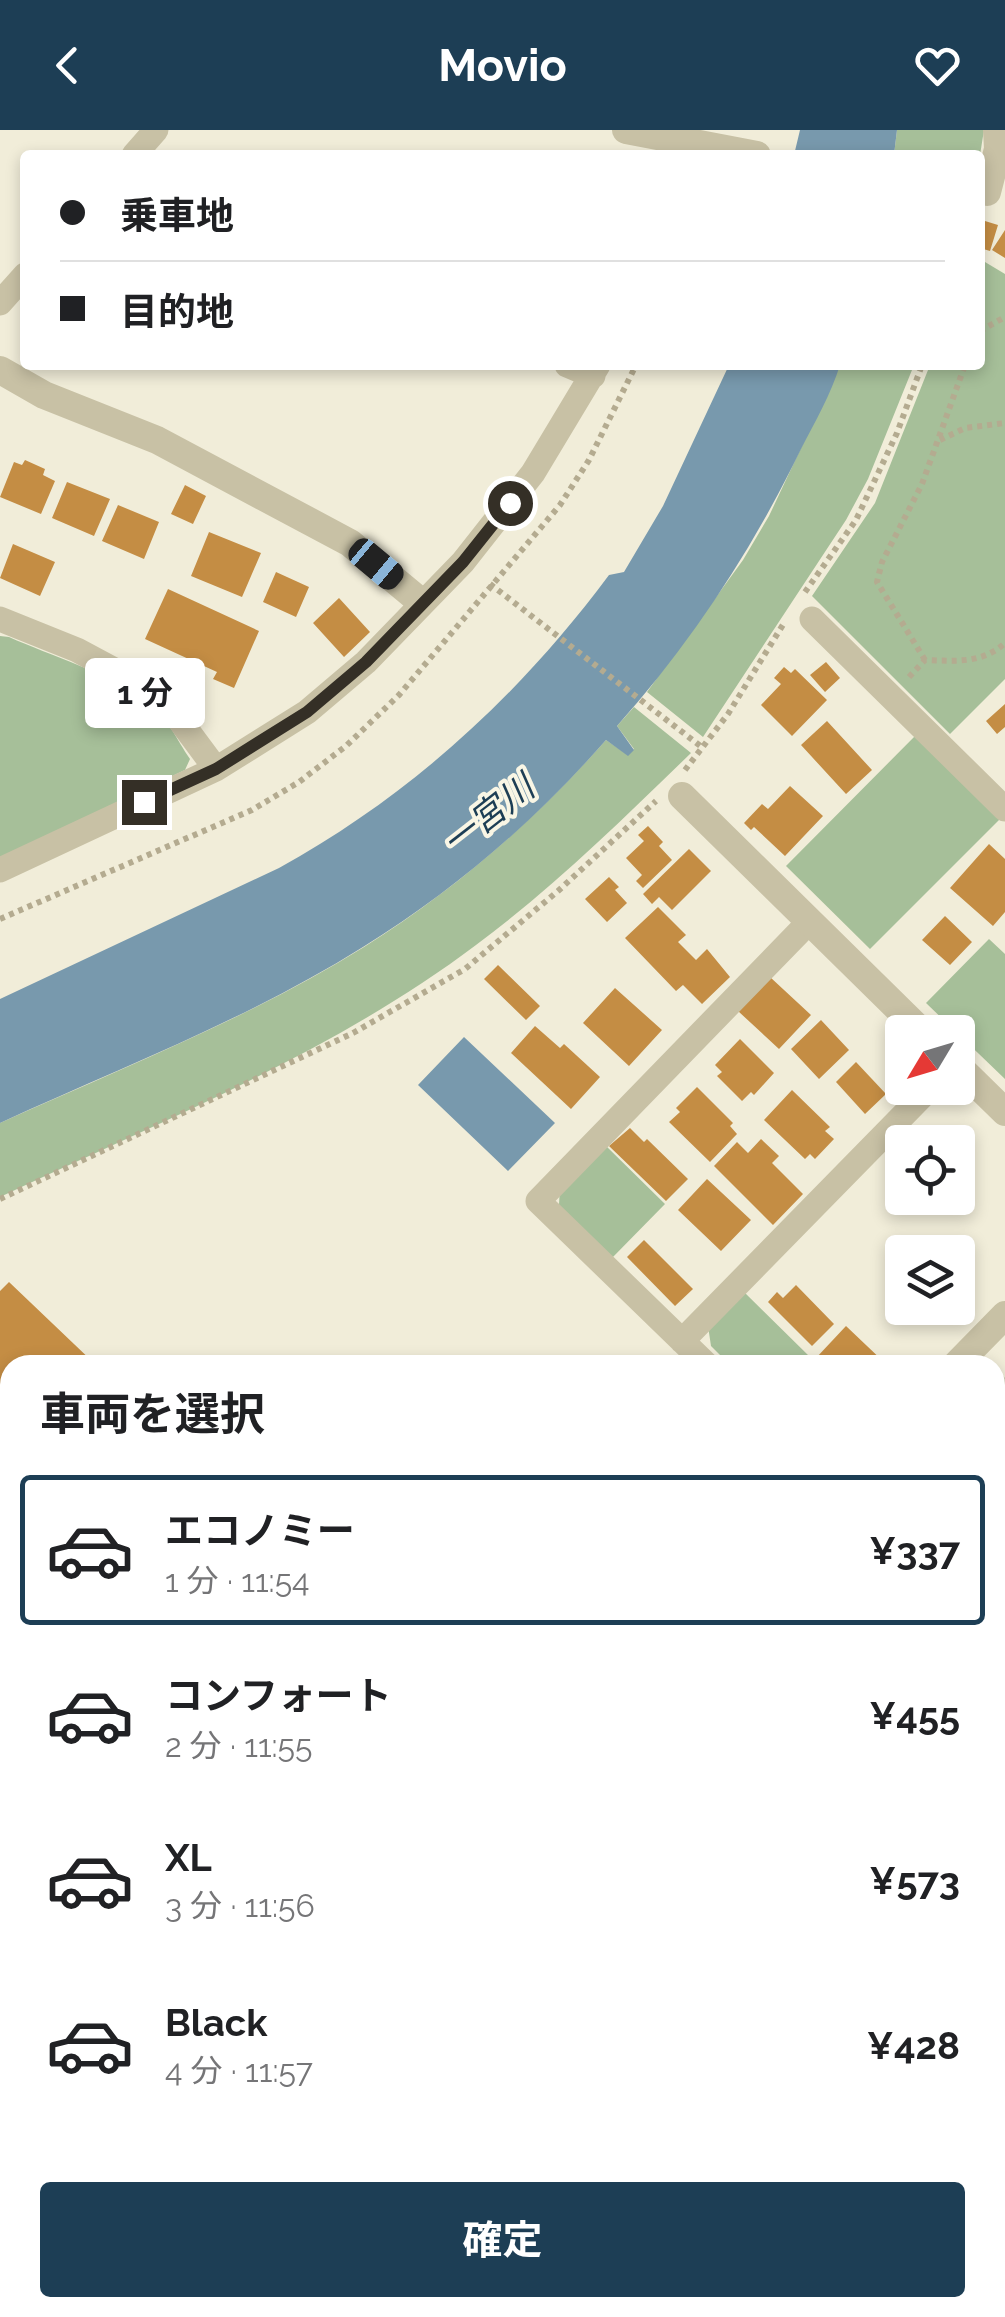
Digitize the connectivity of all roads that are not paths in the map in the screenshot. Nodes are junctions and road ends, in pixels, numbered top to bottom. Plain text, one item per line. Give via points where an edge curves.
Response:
1 (156, 130) edge
2 (626, 130) edge
3 (998, 130) edge
4 (668, 142) edge
5 (138, 150) edge
6 (728, 150) edge
7 (991, 194) edge
8 (20, 281) edge
9 (0, 303) edge
10 (0, 370) edge
11 (596, 370) edge
12 (422, 602) junction
13 (799, 613) road end
14 (0, 619) edge
15 (216, 769) junction
16 (678, 786) road end
17 (1005, 809) edge
18 (0, 870) edge
19 (809, 922) junction
20 (905, 1015) edge
21 (975, 1083) edge
22 (913, 1105) edge
23 (1005, 1112) edge
24 (1005, 1315) edge
25 (682, 1341) junction
26 (697, 1355) edge
27 (973, 1355) edge

1 - 5 street
2 - 4 street
3 - 7 street
4 - 6 street
8 - 9 street
10 - 12 street via 157,440 350,543
11 - 12 street via 533,473
12 - 15 street via 307,712
13 - 17 street
14 - 15 street via 78,650 161,695
15 - 18 street
16 - 19 street
19 - 20 street
19 - 25 street via 538,1201
21 - 23 street
22 - 25 street
24 - 27 street
25 - 26 street

